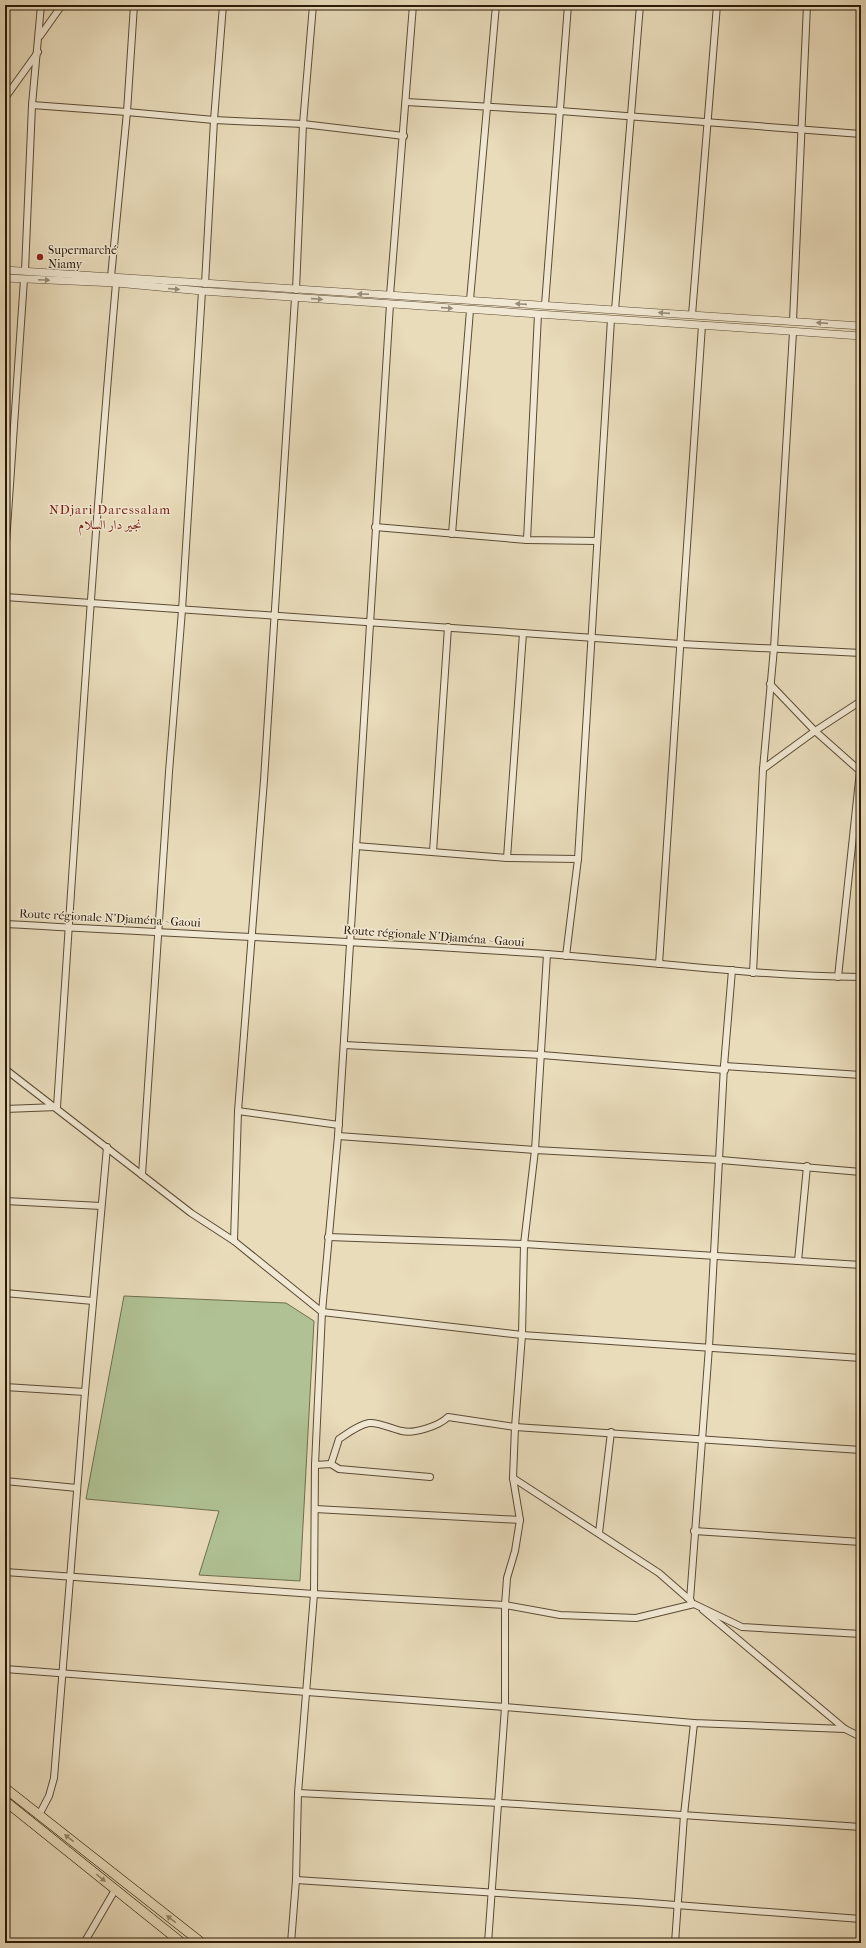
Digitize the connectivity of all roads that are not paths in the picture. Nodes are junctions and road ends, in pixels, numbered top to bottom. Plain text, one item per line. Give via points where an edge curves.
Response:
1 (41, 5) edge
2 (62, 5) edge
3 (134, 5) edge
4 (223, 5) edge
5 (313, 5) edge
6 (413, 5) edge
7 (496, 5) edge
8 (568, 5) edge
9 (640, 5) edge
10 (717, 5) edge
11 (807, 5) edge
12 (39, 39) junction
13 (38, 51) junction
14 (5, 98) edge
15 (406, 102) junction
16 (32, 105) junction
17 (487, 108) junction
18 (560, 111) junction
19 (127, 112) junction
20 (631, 116) junction
21 (214, 120) junction
22 (707, 122) junction
23 (303, 124) junction
24 (802, 130) junction
25 (861, 134) edge
26 (404, 136) junction
27 (5, 270) edge
28 (24, 275) junction
29 (111, 277) junction
30 (5, 278) edge
31 (116, 284) junction
32 (206, 284) junction
33 (202, 291) junction
34 (295, 294) junction
35 (390, 295) junction
36 (470, 300) junction
37 (390, 304) junction
38 (545, 305) junction
39 (470, 310) junction
40 (615, 310) junction
41 (538, 314) junction
42 (692, 315) junction
43 (611, 319) junction
44 (793, 321) junction
45 (702, 326) junction
46 (861, 326) edge
47 (793, 332) junction
48 (861, 336) edge
49 (375, 527) junction
50 (452, 534) junction
51 (527, 540) junction
52 (597, 541) junction
53 (5, 558) edge
54 (5, 597) edge
55 (92, 604) junction
56 (182, 610) junction
57 (275, 616) junction
58 (369, 622) junction
59 (448, 627) junction
60 (523, 633) junction
61 (592, 638) junction
62 (681, 644) junction
63 (774, 648) junction
64 (861, 653) edge
65 (770, 684) junction
66 (861, 701) edge
67 (815, 731) junction
68 (861, 745) edge
69 (763, 769) junction
70 (860, 771) junction
71 (356, 846) junction
72 (433, 852) junction
73 (507, 858) junction
74 (578, 859) junction
75 (5, 924) edge
76 (69, 927) junction
77 (158, 932) junction
78 (251, 937) junction
79 (349, 941) junction
80 (547, 954) junction
81 (566, 956) junction
82 (659, 964) junction
83 (732, 970) junction
84 (753, 973) junction
85 (838, 977) junction
86 (861, 977) edge
87 (344, 1045) junction
88 (542, 1056) junction
89 (725, 1068) junction
90 (5, 1069) edge
91 (861, 1076) edge
92 (57, 1107) junction
93 (5, 1108) edge
94 (238, 1111) junction
95 (339, 1124) junction
96 (338, 1136) junction
97 (107, 1147) junction
98 (535, 1150) junction
99 (721, 1160) junction
100 (807, 1166) junction
101 (861, 1172) edge
102 (142, 1175) junction
103 (5, 1201) edge
104 (101, 1206) junction
105 (328, 1237) junction
106 (234, 1241) junction
107 (524, 1244) junction
108 (714, 1256) junction
109 (798, 1261) junction
110 (861, 1265) edge
111 (5, 1293) edge
112 (93, 1301) junction
113 (322, 1312) junction
114 (522, 1335) junction
115 (709, 1347) junction
116 (861, 1358) edge
117 (5, 1387) edge
118 (85, 1392) junction
119 (515, 1427) junction
120 (611, 1432) junction
121 (703, 1439) junction
122 (861, 1450) edge
123 (332, 1464) junction
124 (315, 1465) junction
125 (430, 1477) dead end
126 (513, 1478) junction
127 (5, 1481) edge
128 (77, 1488) junction
129 (315, 1509) junction
130 (520, 1520) junction
131 (694, 1531) junction
132 (599, 1533) junction
133 (861, 1542) edge
134 (5, 1572) edge
135 (69, 1577) junction
136 (314, 1594) junction
137 (692, 1602) junction
138 (505, 1605) junction
139 (861, 1634) edge
140 (5, 1669) edge
141 (61, 1674) junction
142 (306, 1691) junction
143 (505, 1707) junction
144 (694, 1723) junction
145 (845, 1728) junction
146 (861, 1737) edge
147 (5, 1788) edge
148 (298, 1793) junction
149 (5, 1801) edge
150 (497, 1803) junction
151 (39, 1815) junction
152 (684, 1815) junction
153 (861, 1827) edge
154 (296, 1880) junction
155 (115, 1890) junction
156 (491, 1892) junction
157 (678, 1905) junction
158 (861, 1919) edge
159 (84, 1943) edge
160 (182, 1943) edge
161 (202, 1943) edge
162 (291, 1943) edge
163 (488, 1943) edge
164 (675, 1943) edge

1 - 12 street
2 - 12 street
3 - 19 street
4 - 21 street
5 - 23 street
6 - 15 street
7 - 17 street
8 - 18 street
9 - 20 street
10 - 22 street
11 - 24 street
12 - 13 street
13 - 14 street
13 - 16 street
15 - 17 street
15 - 26 street
16 - 19 street
16 - 28 street
17 - 18 street
17 - 36 street
18 - 20 street
18 - 38 street
19 - 21 street
19 - 29 street
20 - 22 street
20 - 40 street
21 - 23 street
21 - 32 street
22 - 24 street
22 - 42 street
23 - 26 street
23 - 34 street
24 - 25 street
24 - 44 street
26 - 35 street
27 - 28 street
28 - 29 street
28 - 30 street
28 -> 31 street
28 - 53 street
29 - 32 street
31 -> 33 street
31 - 55 street
32 - 34 street
33 - 34 street
33 - 56 street
35 -> 34 street
34 -> 37 street
34 - 57 street
35 - 36 street
38 -> 36 street
37 -> 39 street
37 - 49 street
38 - 40 street
39 - 41 street
39 - 50 street
42 -> 40 street
41 - 43 street
41 - 51 street
42 - 44 street
43 - 45 street
43 - 52 street
46 -> 44 street
45 - 47 street
45 - 62 street
47 - 48 street
47 - 63 street
49 - 50 street
49 - 58 street
50 - 51 street
51 - 52 street
52 - 61 street
54 - 55 street
55 - 56 street
55 - 76 street
56 - 57 street
56 - 77 street
57 - 58 street
57 - 78 street
58 - 59 street
58 - 71 street
59 - 60 street
59 - 72 street
60 - 61 street
60 - 73 street
61 - 62 street
61 - 74 street
62 - 63 street
62 - 82 street
63 - 64 street
63 - 65 street
65 - 67 street
65 - 69 street
66 - 67 street
67 - 69 street
67 - 70 street
68 - 70 street
69 - 84 street
70 - 85 street
71 - 72 street
71 - 79 street
72 - 73 street
73 - 74 street
74 - 81 street
75 - 76 street, Route régionale N'Djaména - Gaoui
76 - 77 street, Route régionale N'Djaména - Gaoui
76 - 92 street
77 - 78 street, Route régionale N'Djaména - Gaoui
77 - 102 street
78 - 79 street, Route régionale N'Djaména - Gaoui
78 - 94 street
79 - 80 street, Route régionale N'Djaména - Gaoui
79 - 87 street
80 - 81 street, Route régionale N'Djaména - Gaoui
80 - 88 street
81 - 82 street, Route régionale N'Djaména - Gaoui
82 - 83 street, Route régionale N'Djaména - Gaoui
83 - 84 street, Route régionale N'Djaména - Gaoui
83 - 89 street
84 - 85 street, Route régionale N'Djaména - Gaoui
85 - 86 street, Route régionale N'Djaména - Gaoui
87 - 88 street
87 - 95 street
88 - 89 street
88 - 98 street
89 - 91 street
89 - 99 street
90 - 92 street
92 - 93 street
92 - 97 street
94 - 95 street
94 - 106 street
95 - 96 street
96 - 98 street
96 - 105 street
97 - 102 street
97 - 104 street
98 - 99 street
98 - 107 street
99 - 100 street
99 - 108 street
100 - 101 street
100 - 109 street
102 - 106 street via 191,1213
103 - 104 street
104 - 112 street
105 - 107 street
105 - 113 street
106 - 113 street
107 - 108 street
107 - 114 street
108 - 109 street
108 - 115 street
109 - 110 street
111 - 112 street
112 - 118 street
113 - 114 street
113 - 124 street
114 - 115 street
114 - 119 street
115 - 116 street
115 - 121 street
117 - 118 street
118 - 128 street
119 - 120 street
119 - 123 street via 448,1417 443,1422 420,1430 404,1432 371,1423 362,1425 339,1439
119 - 126 street
120 - 121 street
120 - 132 street
121 - 122 street
121 - 131 street
123 - 124 street
123 - 125 street via 340,1469
124 - 129 street
126 - 130 street
126 - 132 street
127 - 128 street
128 - 135 street
129 - 130 street
129 - 136 street
130 - 138 street via 507,1578
131 - 133 street
131 - 137 street
132 - 137 street via 659,1573
134 - 135 street
135 - 136 street
135 - 141 street
136 - 138 street
136 - 142 street
137 - 138 street via 636,1618 560,1615
137 - 139 street via 742,1627
137 - 145 street
138 - 143 street
140 - 141 street
141 - 142 street
141 - 151 street via 52,1787
142 - 143 street
142 - 148 street
143 - 144 street
143 - 150 street
144 - 145 street
144 - 152 street
145 - 146 street
147 - 151 main road
148 - 150 street
148 - 154 street
149 -> 155 main road
150 - 152 street
150 - 156 street
161 -> 151 main road
152 - 153 street
152 - 157 street
154 - 156 street
154 - 162 street
155 - 159 street
155 - 160 main road
156 - 157 street
156 - 163 street
157 - 158 street
157 - 164 street

